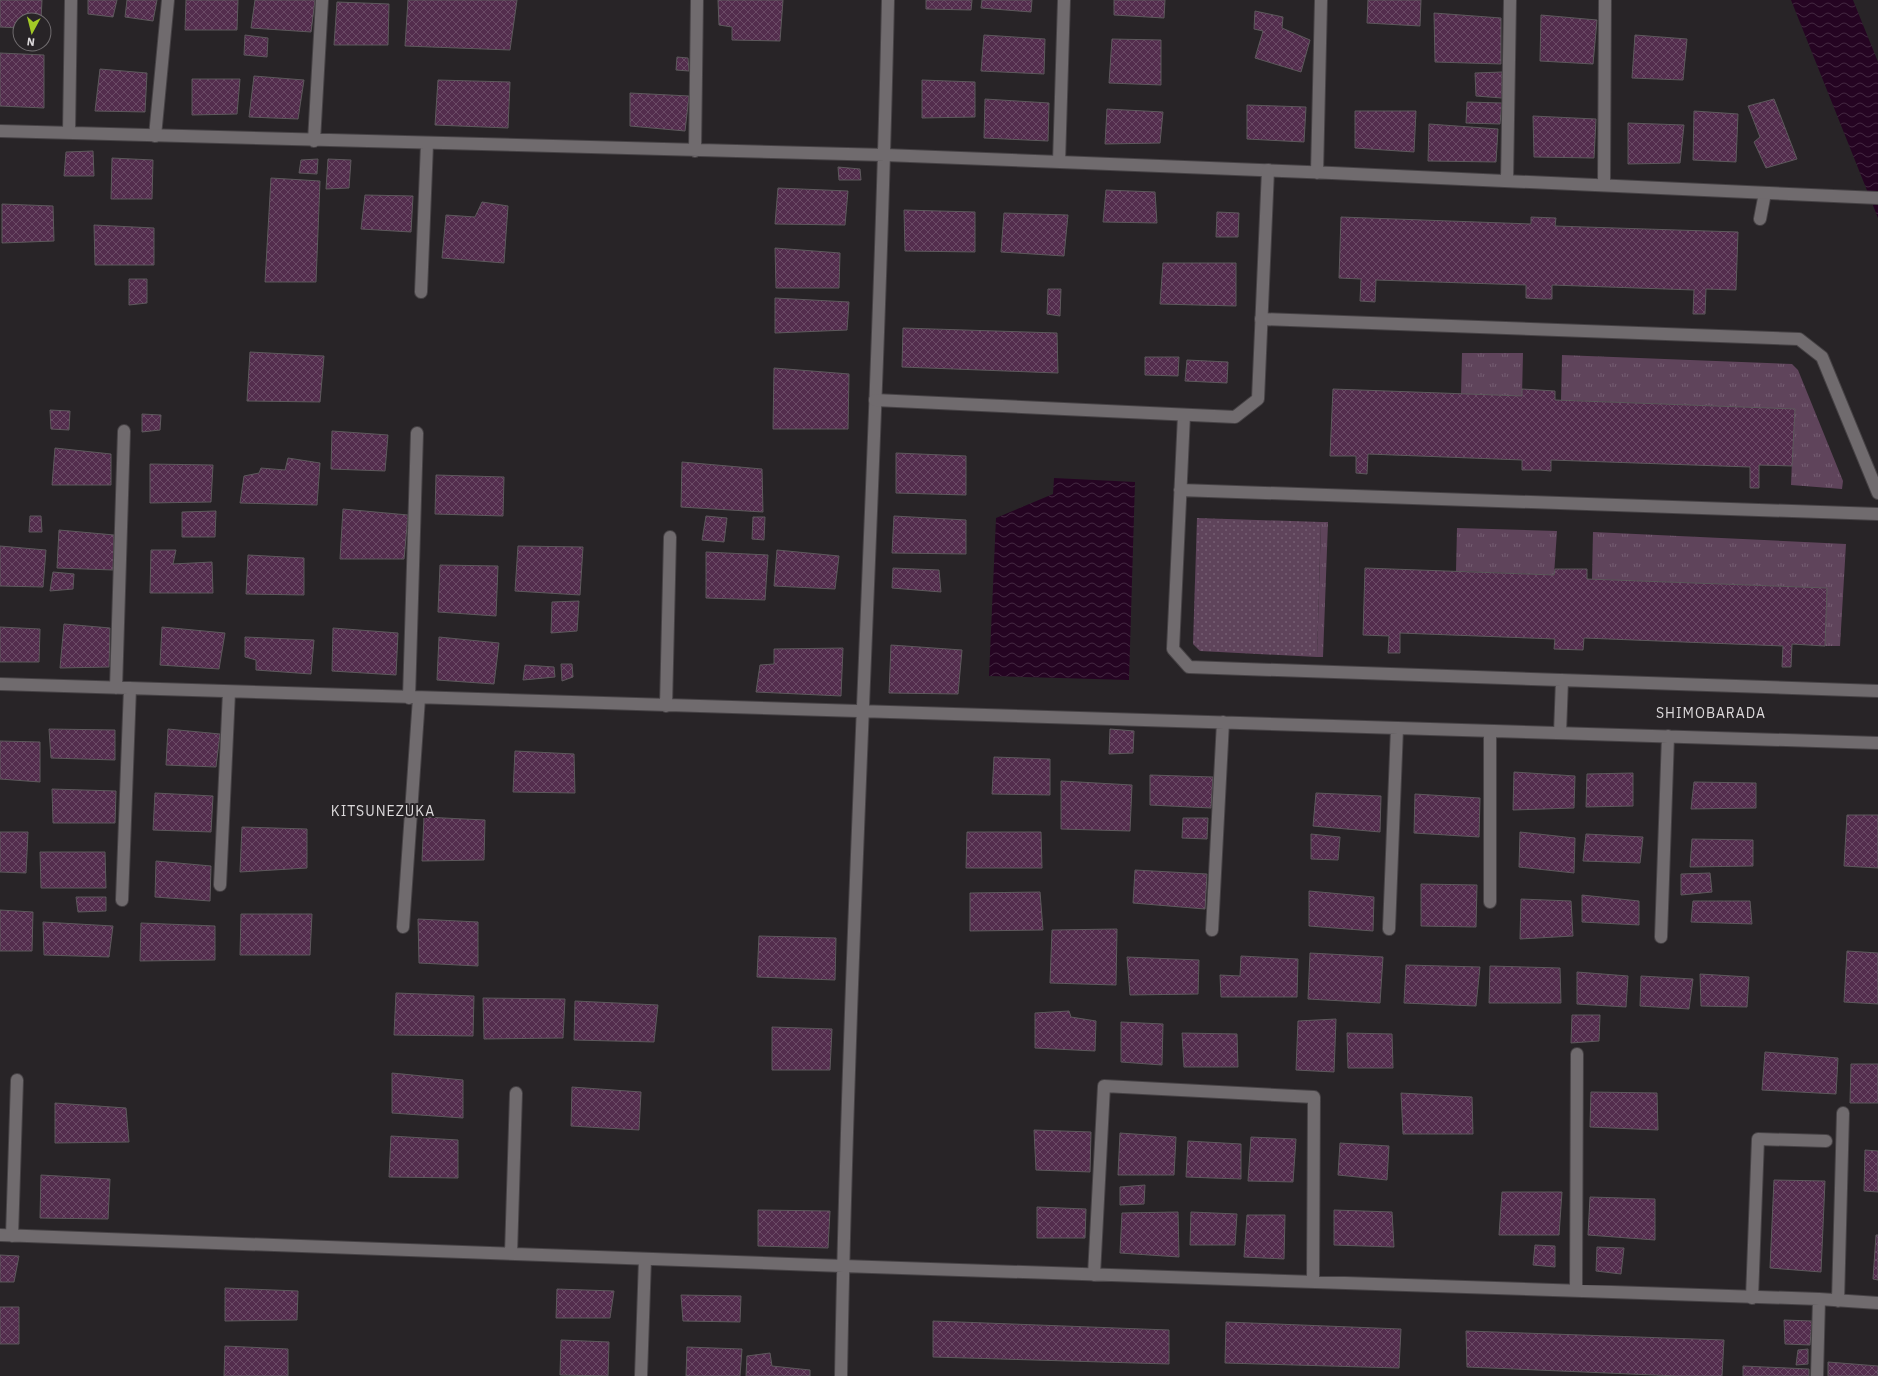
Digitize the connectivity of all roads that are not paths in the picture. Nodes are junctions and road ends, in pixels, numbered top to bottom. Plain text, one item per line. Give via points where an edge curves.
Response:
1 (71, 0) edge
2 (168, 0) edge
3 (322, 0) edge
4 (697, 0) edge
5 (888, 0) edge
6 (1064, 0) edge
7 (1321, 0) edge
8 (1510, 0) edge
9 (1605, 0) edge
10 (0, 131) edge
11 (69, 133) junction
12 (155, 136) junction
13 (314, 141) junction
14 (427, 144) junction
15 (695, 151) junction
16 (884, 155) junction
17 (1059, 162) junction
18 (1268, 170) junction
19 (1316, 173) junction
20 (1507, 181) junction
21 (1604, 185) junction
22 (1765, 193) junction
23 (1878, 198) edge
24 (1760, 219) dead end
25 (421, 292) dead end
26 (1261, 319) junction
27 (875, 400) junction
28 (1184, 415) junction
29 (124, 431) dead end
30 (417, 433) dead end
31 (1180, 490) junction
32 (1878, 494) edge
33 (1878, 514) edge
34 (670, 537) dead end
35 (1562, 680) junction
36 (0, 684) edge
37 (116, 688) junction
38 (130, 688) junction
39 (1878, 691) edge
40 (229, 692) junction
41 (414, 698) junction
42 (666, 706) junction
43 (862, 711) junction
44 (1223, 722) junction
45 (1397, 728) junction
46 (1490, 731) junction
47 (1560, 733) junction
48 (1668, 736) junction
49 (1878, 743) edge
50 (220, 885) dead end
51 (122, 900) dead end
52 (1490, 902) dead end
53 (403, 927) dead end
54 (1389, 929) dead end
55 (1212, 930) dead end
56 (1661, 937) dead end
57 (1578, 1054) dead end
58 (17, 1080) dead end
59 (516, 1093) dead end
60 (1842, 1113) dead end
61 (1826, 1141) dead end
62 (6, 1235) edge
63 (511, 1254) junction
64 (645, 1259) junction
65 (843, 1266) junction
66 (1094, 1275) junction
67 (1313, 1282) junction
68 (1576, 1291) junction
69 (1752, 1298) junction
70 (1819, 1299) junction
71 (1838, 1301) junction
72 (1878, 1303) edge
73 (641, 1376) edge
74 (841, 1376) edge
75 (1817, 1376) edge

1 - 11 street
2 - 12 street
3 - 13 street
4 - 15 street
5 - 16 street
6 - 17 street
7 - 19 street
8 - 20 street
9 - 21 street
10 - 11 street
11 - 12 street
12 - 13 street
13 - 14 street
14 - 15 street
14 - 25 street
15 - 16 street
16 - 17 street
16 - 27 street
17 - 18 street
18 - 19 street
18 - 26 street
19 - 20 street
20 - 21 street
21 - 22 street
22 - 23 street
22 - 24 street
26 - 28 street via 1258,400 1235,417
26 - 32 street via 1799,339 1822,357
27 - 28 street
27 - 43 street
28 - 31 street
29 - 37 street
30 - 41 street
31 - 33 street
31 - 35 street via 1173,649 1189,667
34 - 42 street
35 - 39 street
35 - 47 street
36 - 37 street
37 - 38 street
38 - 40 street
38 - 51 street
40 - 41 street
40 - 50 street
41 - 42 street
41 - 53 street
42 - 43 street
43 - 44 street
43 - 65 street
44 - 45 street
44 - 55 street
45 - 46 street
45 - 54 street
46 - 47 street
46 - 52 street
47 - 48 street
48 - 49 street
48 - 56 street
57 - 68 street
58 - 62 street
59 - 63 street
60 - 71 street
61 - 69 street via 1758,1139
62 - 63 street
63 - 64 street
64 - 65 street
64 - 73 street
65 - 66 street
65 - 74 street
66 - 67 street
66 - 67 street via 1104,1086 1314,1097
67 - 68 street
68 - 69 street
69 - 70 street
70 - 71 street
70 - 75 street
71 - 72 street

